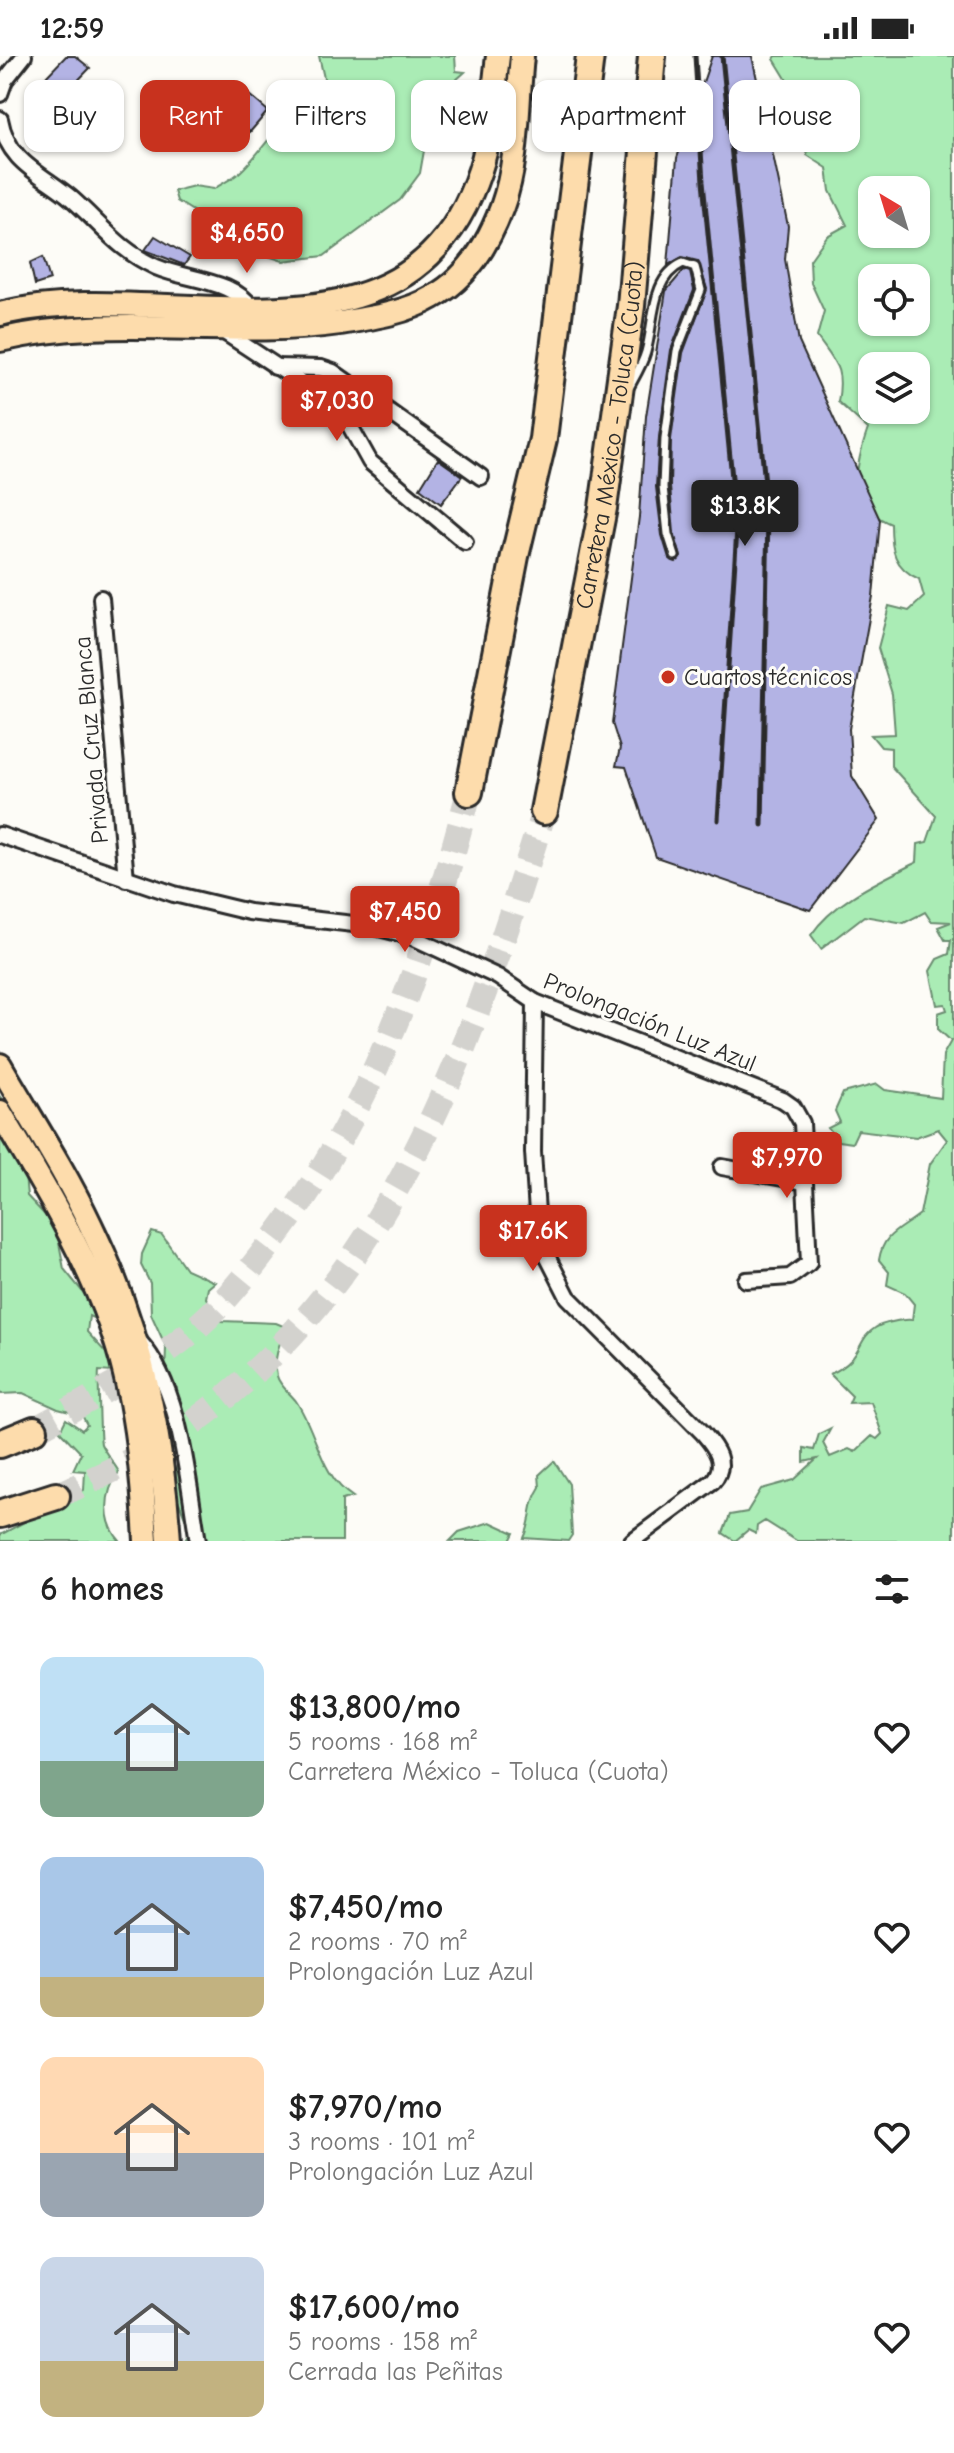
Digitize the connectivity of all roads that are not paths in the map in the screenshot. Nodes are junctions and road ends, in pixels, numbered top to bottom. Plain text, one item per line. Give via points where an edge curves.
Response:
1 (24, 56) edge
2 (498, 56) edge
3 (522, 56) edge
4 (590, 56) edge
5 (652, 56) edge
6 (0, 94) edge
7 (0, 119) edge
8 (254, 310) junction
9 (0, 314) edge
10 (221, 329) junction
11 (0, 340) edge
12 (274, 367) junction
13 (616, 417) junction
14 (481, 477) dead end
15 (465, 542) dead end
16 (675, 556) dead end
17 (101, 598) dead end
18 (469, 792) tunnel mouth
19 (544, 811) tunnel mouth
20 (0, 835) edge
21 (126, 879) junction
22 (535, 1002) junction
23 (0, 1065) edge
24 (0, 1112) edge
25 (722, 1167) dead end
26 (805, 1182) junction
27 (746, 1280) dead end
28 (134, 1335) junction
29 (34, 1430) tunnel mouth
30 (0, 1444) edge
31 (56, 1496) tunnel mouth
32 (0, 1514) edge
33 (146, 1541) edge
34 (169, 1541) edge
35 (198, 1541) edge
36 (632, 1541) edge

1 - 6 street
2 - 8 main road via 479,171 441,244 418,267 380,289 335,303
3 - 10 main road via 503,204 487,240 460,278 433,298 374,317 312,327
4 - 18 highway via 543,439
5 - 13 highway, Carretera México - Toluca (Cuota)
7 - 8 street via 11,150 26,168 72,199 116,243 158,267 237,291
8 - 9 main road via 108,302
10 - 11 main road via 73,328
10 - 12 street
12 - 14 street via 333,372
12 - 15 street via 340,408 370,462
13 - 16 lane via 646,354 659,287 668,270 683,263 695,267 701,290 677,351 665,438 663,487
13 - 19 highway, Carretera México - Toluca (Cuota)
17 - 21 street, Privada Cruz Blanca
20 - 21 street, Prolongación Luz Azul
21 - 22 street, Prolongación Luz Azul via 249,912 371,926 410,936 498,977
22 - 26 street, Prolongación Luz Azul via 783,1100 802,1123
22 - 36 street via 534,1164 544,1250 568,1297 715,1447 720,1459 720,1473 701,1491
23 - 28 main road via 90,1224
24 - 33 main road via 73,1238 111,1326 134,1422
25 - 26 street
26 - 27 street, Prolongación Luz Azul via 809,1263 790,1277
28 - 34 main road via 155,1420
28 - 35 street via 156,1360 170,1395
29 - 30 highway
31 - 32 highway

